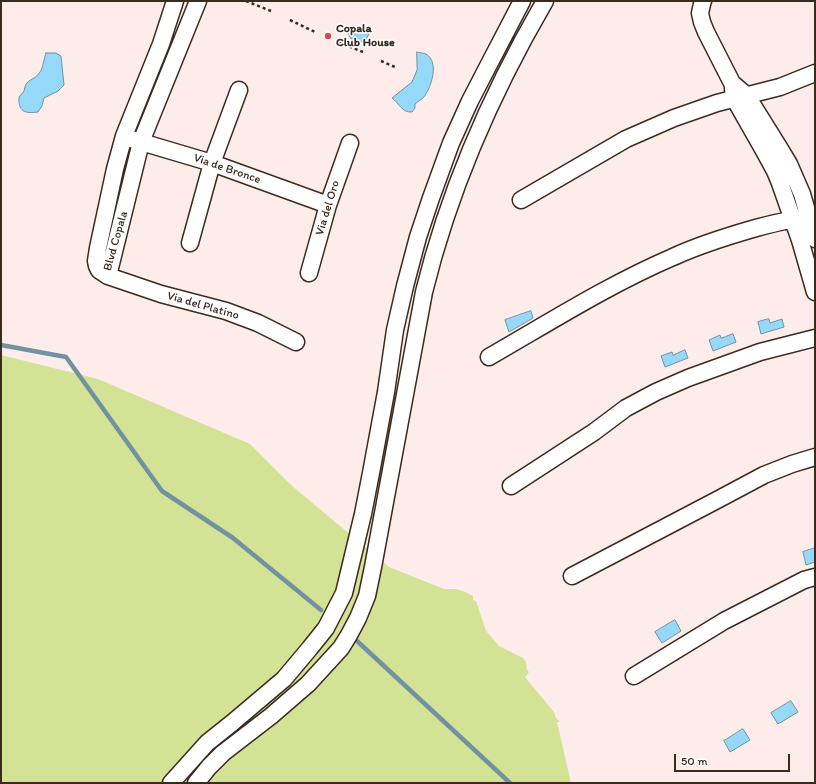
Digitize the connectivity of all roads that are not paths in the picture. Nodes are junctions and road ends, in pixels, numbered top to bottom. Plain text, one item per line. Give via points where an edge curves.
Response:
1 (175, 1) edge
2 (198, 1) edge
3 (522, 1) edge
4 (544, 1) edge
5 (703, 1) edge
6 (815, 73) edge
7 (239, 90) dead end
8 (738, 92) junction
9 (124, 136) junction
10 (141, 142) junction
11 (350, 143) dead end
12 (212, 163) junction
13 (521, 200) dead end
14 (328, 205) junction
15 (812, 216) edge
16 (793, 219) junction
17 (815, 239) edge
18 (190, 243) dead end
19 (309, 273) dead end
20 (108, 276) junction
21 (815, 292) edge
22 (815, 338) edge
23 (296, 342) dead end
24 (489, 357) dead end
25 (815, 457) edge
26 (511, 486) dead end
27 (572, 576) dead end
28 (815, 577) edge
29 (344, 593) junction
30 (367, 596) junction
31 (310, 648) junction
32 (329, 661) junction
33 (634, 676) dead end
34 (171, 783) edge
35 (196, 783) edge

1 - 9 street, Blvd Copala via 161,44
2 - 10 street, Blvd Copala
3 - 29 street via 451,143 418,237 395,330 371,473
4 - 30 street via 498,87 469,153 433,257 424,292
5 - 8 street via 700,13 702,22
6 - 8 street via 780,87
7 - 12 street
8 - 13 street via 717,103 626,139
8 - 15 street via 780,149
8 - 16 street via 775,171
9 - 10 street, Via de Bronce
9 - 20 street, Blvd Copala via 96,261 99,270
10 - 12 street, Via de Bronce
10 - 20 street, Blvd Copala
11 - 14 street, Via del Oro
12 - 14 street, Via de Bronce
12 - 18 street
14 - 19 street, Via del Oro
15 - 16 street
15 - 17 street
16 - 21 street
16 - 24 street via 714,241 631,276
20 - 23 street, Via del Platino via 161,294 226,311
22 - 26 street via 760,352 656,392 626,408
25 - 27 street via 764,475
28 - 33 street via 804,580 724,621
29 - 30 street
29 - 31 street via 326,628
30 - 32 street via 349,635
31 - 32 street
31 - 34 street via 284,679 207,743
32 - 35 street via 308,684 223,753

